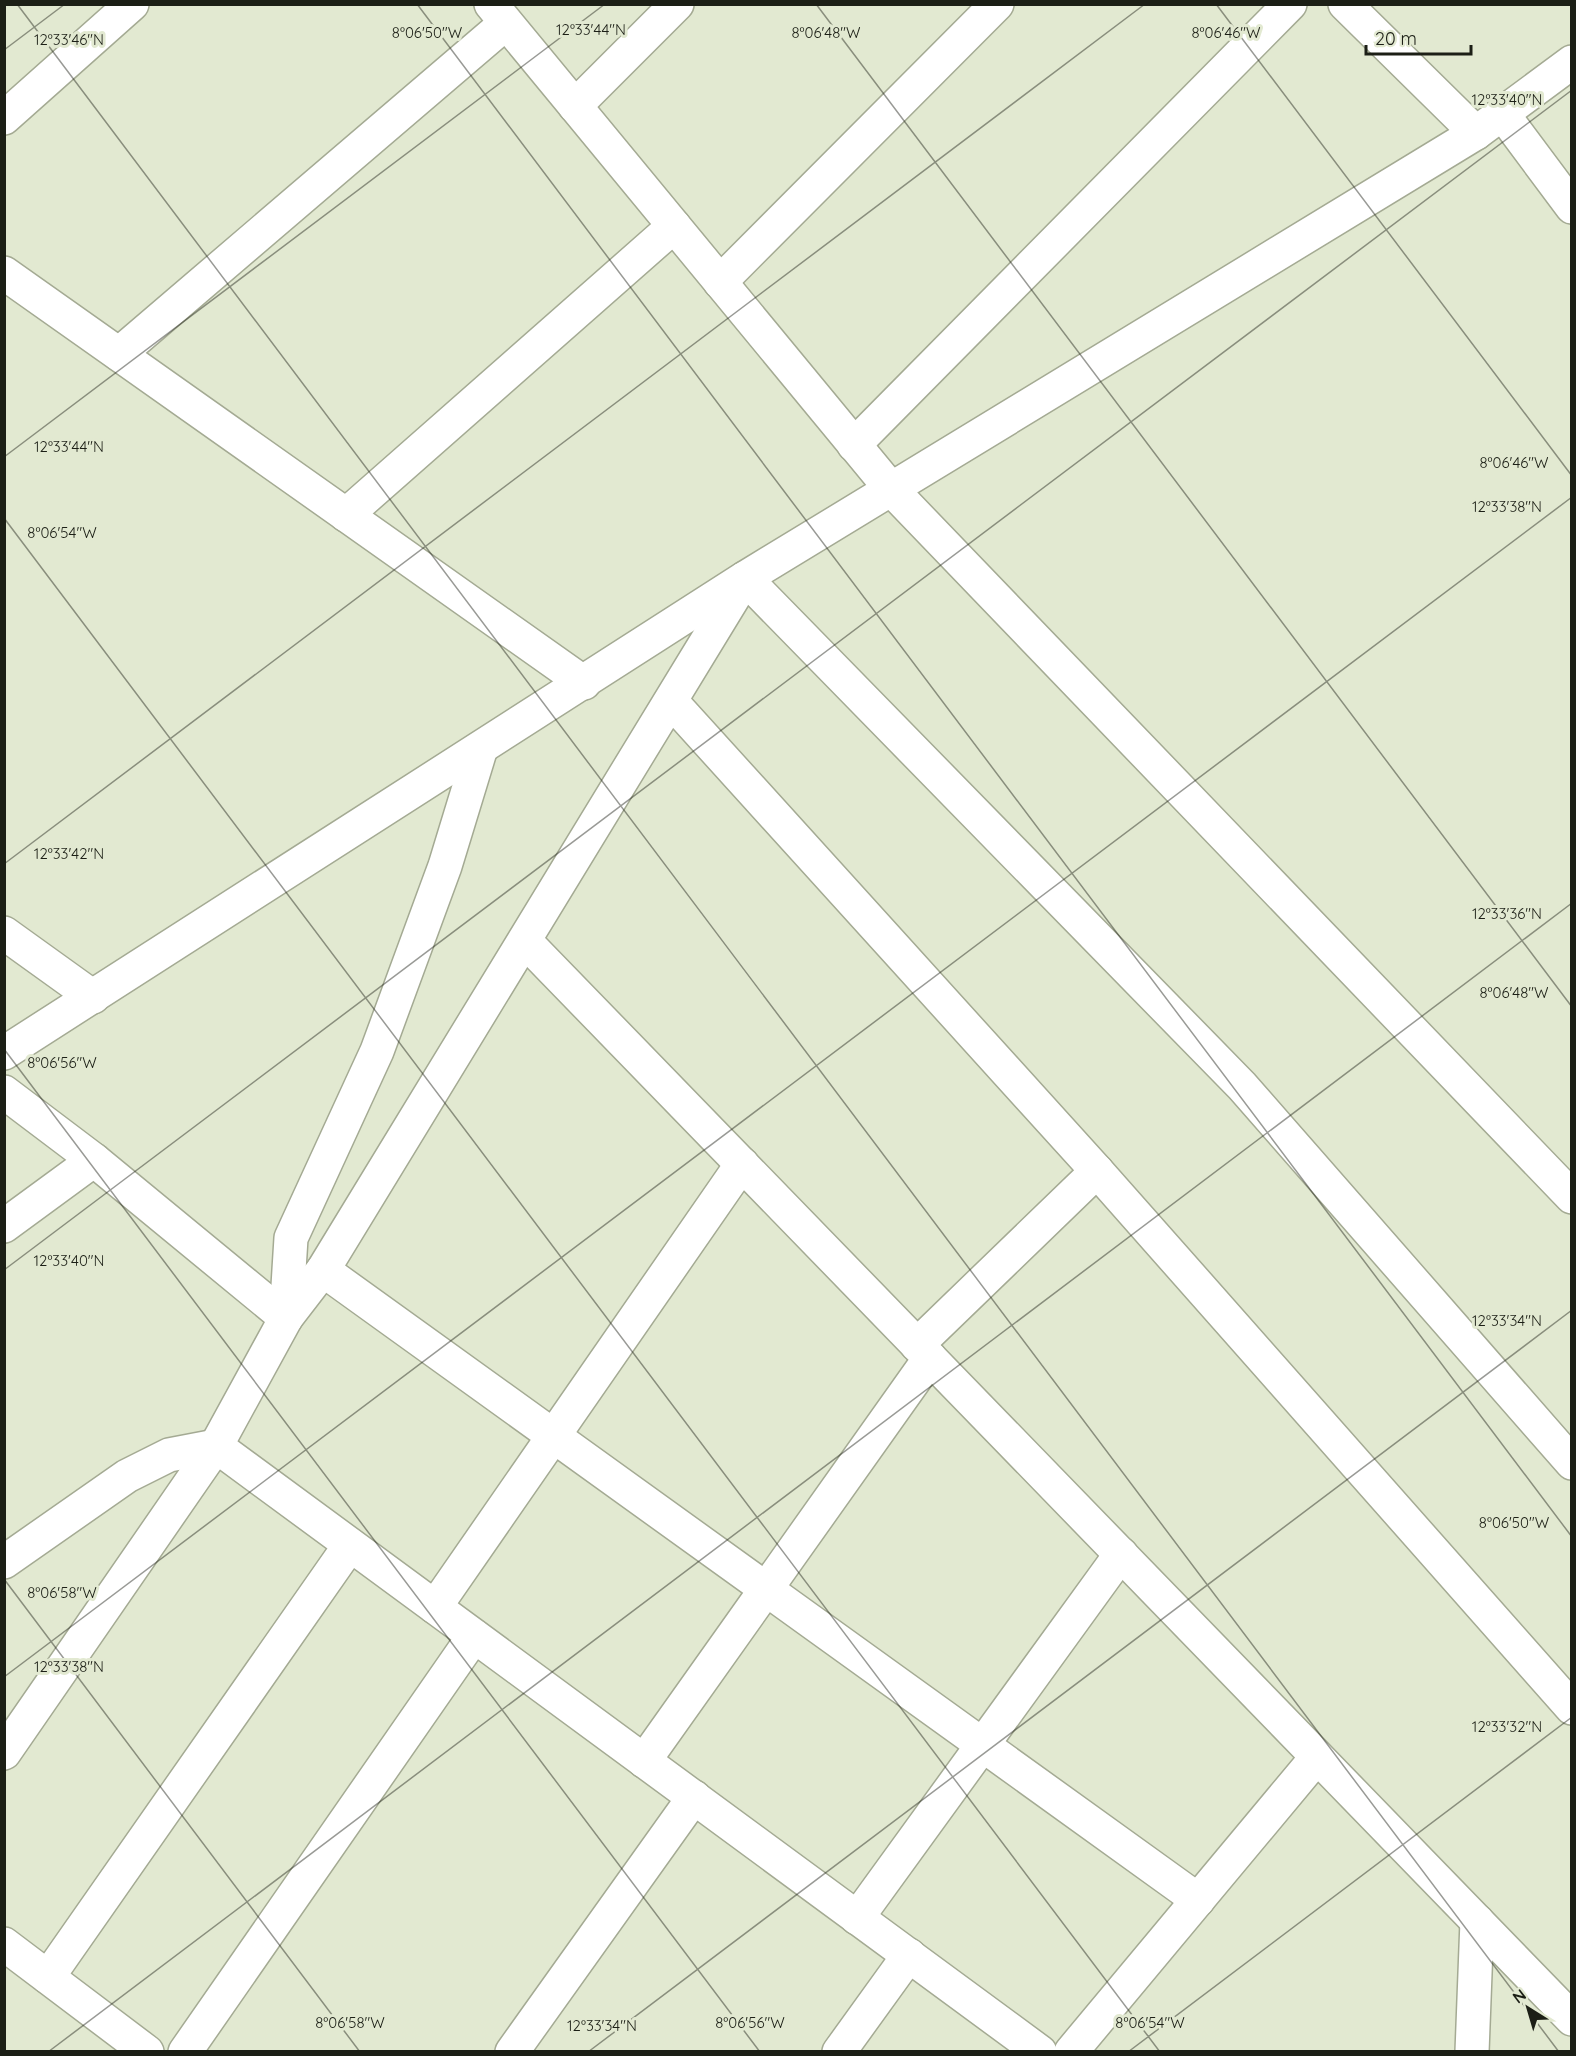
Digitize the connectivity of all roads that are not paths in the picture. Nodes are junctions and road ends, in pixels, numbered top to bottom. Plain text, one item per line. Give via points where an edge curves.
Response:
1 (132, 4) edge
2 (677, 4) edge
3 (997, 4) edge
4 (1290, 4) edge
5 (1345, 4) edge
6 (498, 14) edge
7 (1572, 62) edge
8 (575, 106) junction
9 (1502, 113) junction
10 (4, 118) edge
11 (1476, 133) junction
12 (1572, 207) edge
13 (674, 226) junction
14 (6, 277) edge
15 (720, 282) junction
16 (119, 354) junction
17 (854, 445) junction
18 (891, 489) junction
19 (346, 515) junction
20 (745, 578) junction
21 (584, 683) junction
22 (671, 701) junction
23 (481, 748) junction
24 (4, 933) edge
25 (525, 941) junction
26 (93, 997) junction
27 (4, 1053) edge
28 (4, 1092) edge
29 (94, 1160) junction
30 (742, 1164) junction
31 (1097, 1171) junction
32 (1572, 1197) edge
33 (4, 1226) edge
34 (323, 1270) junction
35 (286, 1318) junction
36 (923, 1351) junction
37 (554, 1436) junction
38 (216, 1446) junction
39 (1572, 1462) edge
40 (350, 1545) junction
41 (1121, 1554) junction
42 (4, 1562) edge
43 (767, 1589) junction
44 (435, 1607) junction
45 (474, 1636) junction
46 (1572, 1708) edge
47 (982, 1745) junction
48 (4, 1753) edge
49 (1317, 1757) junction
50 (644, 1761) junction
51 (694, 1797) junction
52 (1198, 1900) junction
53 (857, 1918) junction
54 (1477, 1921) junction
55 (4, 1944) edge
56 (909, 1955) junction
57 (48, 1977) junction
58 (1572, 2019) edge
59 (147, 2052) edge
60 (185, 2052) edge
61 (512, 2052) edge
62 (839, 2052) edge
63 (1040, 2052) edge
64 (1071, 2052) edge
65 (1472, 2052) edge

1 - 10 street
2 - 8 street
3 - 15 street
4 - 17 street
5 - 11 street
6 - 8 street
6 - 16 street
7 - 9 street
8 - 13 street
9 - 11 street
9 - 12 street
11 - 18 street
13 - 15 street
13 - 19 street
14 - 16 street
15 - 17 street
16 - 19 street
17 - 18 street
18 - 20 street
18 - 32 street
19 - 21 street
20 - 21 street
20 - 22 street
20 - 39 street via 1242,1086
21 - 23 street
22 - 25 street
22 - 31 street
23 - 26 street
23 - 35 street via 445,866 377,1051 291,1239
24 - 26 street
25 - 30 street
25 - 34 street
26 - 27 street
28 - 29 street
29 - 33 street
29 - 35 street
30 - 36 street
30 - 37 street
31 - 36 street
31 - 46 street
34 - 35 street
34 - 37 street
35 - 38 street
36 - 41 street
36 - 43 street
37 - 43 street
37 - 44 street
38 - 40 street
38 - 42 street via 169,1455 128,1476
38 - 48 street
40 - 44 street
40 - 57 street
41 - 47 street
41 - 49 street
43 - 47 street
43 - 50 street
44 - 45 street
45 - 50 street
45 - 60 street
47 - 52 street
47 - 53 street
49 - 52 street
49 - 54 street
50 - 51 street
51 - 53 street
51 - 61 street
52 - 64 street
53 - 56 street
54 - 58 street
54 - 65 street
55 - 57 street
56 - 62 street
56 - 63 street
57 - 59 street

